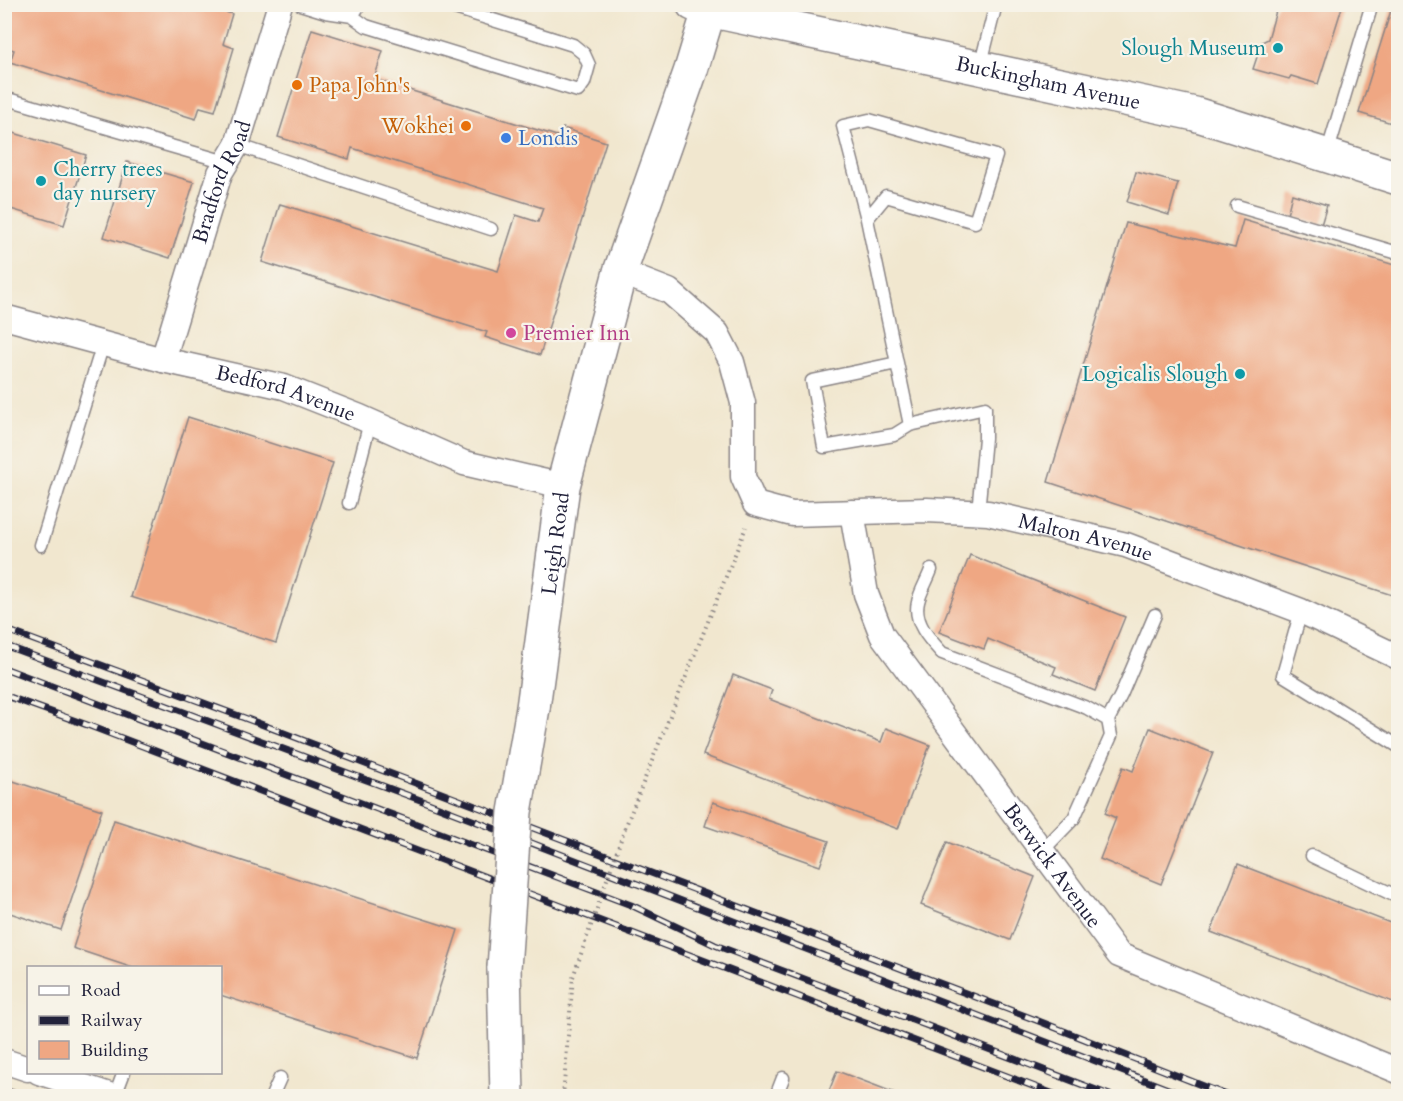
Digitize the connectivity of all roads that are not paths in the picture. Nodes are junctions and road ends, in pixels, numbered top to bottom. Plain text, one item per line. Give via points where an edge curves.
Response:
1 (280, 4) edge
2 (300, 4) edge
3 (360, 4) edge
4 (442, 4) edge
5 (996, 4) edge
6 (1372, 4) edge
7 (704, 6) edge
8 (352, 16) junction
9 (980, 68) junction
10 (4, 98) edge
11 (231, 154) junction
12 (1327, 156) junction
13 (1398, 178) edge
14 (1237, 206) dead end
15 (867, 219) junction
16 (491, 229) dead end
17 (1398, 253) edge
18 (620, 272) junction
19 (4, 317) edge
20 (103, 344) junction
21 (163, 360) junction
22 (897, 363) junction
23 (370, 422) junction
24 (910, 425) junction
25 (563, 486) junction
26 (350, 503) dead end
27 (852, 512) junction
28 (978, 512) junction
29 (41, 545) dead end
30 (931, 570) dead end
31 (1301, 611) junction
32 (1155, 615) dead end
33 (1398, 657) edge
34 (1108, 720) junction
35 (1398, 746) edge
36 (1043, 850) junction
37 (1312, 856) dead end
38 (1398, 897) edge
39 (4, 1061) edge
40 (27, 1069) edge
41 (1398, 1071) edge
42 (45, 1074) edge
43 (123, 1074) edge
44 (280, 1078) dead end
45 (783, 1078) dead end
46 (113, 1096) edge
47 (272, 1096) edge
48 (507, 1096) edge
49 (776, 1096) edge

1 - 11 street, Bradford Road
2 - 8 lane
3 - 8 lane
4 - 8 lane via 573,45 585,54 590,65 585,83 578,91 366,26
5 - 9 lane
6 - 12 lane
7 - 9 street, Buckingham Avenue
7 - 18 street, Leigh Road via 691,69
9 - 12 street, Buckingham Avenue via 1195,114
10 - 11 lane
11 - 16 lane
11 - 21 street, Bradford Road via 220,174
12 - 13 street, Buckingham Avenue
14 - 17 lane
15 - 15 lane via 843,126 869,120 996,156 975,222 886,196
15 - 22 lane
18 - 25 street, Leigh Road
18 - 27 street, Malton Avenue via 669,291 717,333 732,362 743,403 743,477 755,504 792,514
19 - 20 street, Bedford Avenue
20 - 21 street, Bedford Avenue
20 - 29 lane
21 - 23 street, Bedford Avenue via 284,387
22 - 24 lane
22 - 24 lane via 812,381 825,447 894,435
23 - 25 street, Bedford Avenue via 464,463
23 - 26 lane
24 - 28 lane via 986,408
25 - 48 street, Leigh Road, bridge via 516,812 504,968
27 - 28 street, Malton Avenue
27 - 36 street, Berwick Avenue via 866,594 882,635
28 - 31 street, Malton Avenue via 1125,544
30 - 34 lane via 917,604 920,624 942,653 1087,708
31 - 33 street, Malton Avenue
31 - 35 lane via 1283,675
32 - 34 lane
34 - 36 lane via 1111,736 1074,818
36 - 41 street, Berwick Avenue via 1119,955
37 - 38 lane
39 - 40 street
42 - 46 street
43 - 46 lane
44 - 47 lane
45 - 49 lane

